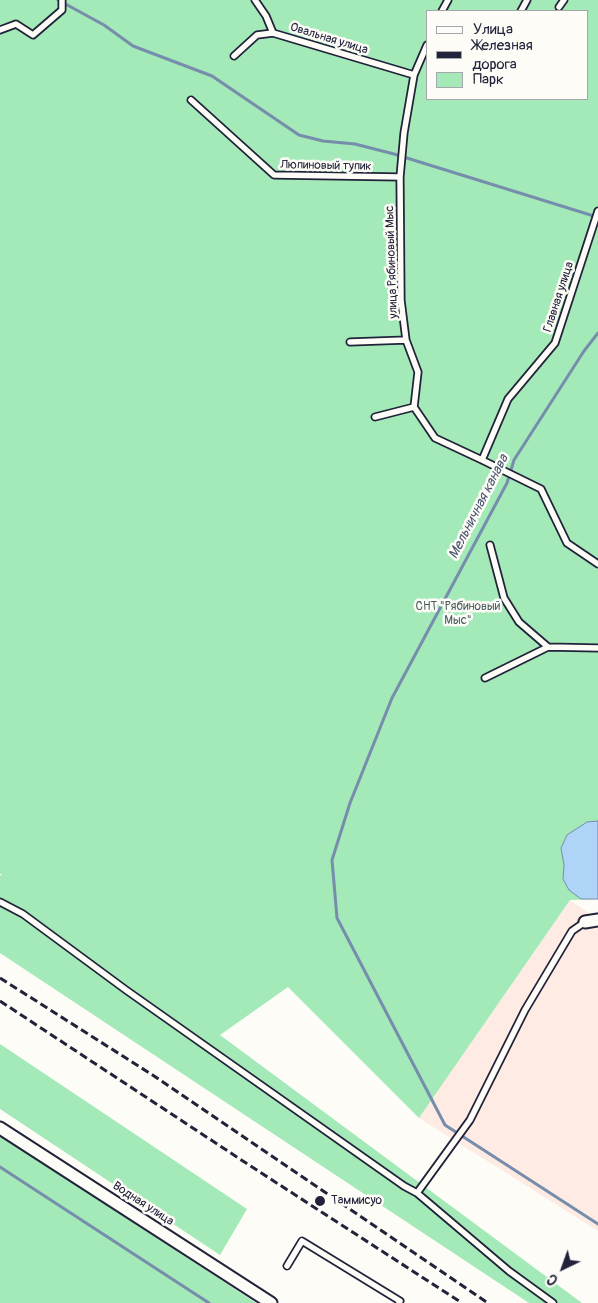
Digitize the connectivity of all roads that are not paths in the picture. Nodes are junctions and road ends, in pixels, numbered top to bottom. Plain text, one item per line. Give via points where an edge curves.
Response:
1 (62, 0) edge
2 (255, 0) edge
3 (564, 0) edge
4 (560, 7) dead end
5 (0, 30) edge
6 (273, 33) junction
7 (426, 47) edge
8 (234, 56) dead end
9 (414, 75) junction
10 (191, 100) dead end
11 (400, 177) junction
12 (598, 211) edge
13 (406, 340) junction
14 (350, 342) dead end
15 (414, 407) junction
16 (375, 417) dead end
17 (482, 460) junction
18 (490, 545) dead end
19 (598, 564) edge
20 (548, 647) junction
21 (598, 648) edge
22 (485, 678) dead end
23 (0, 902) edge
24 (598, 920) edge
25 (585, 922) joint
26 (0, 1128) edge
27 (417, 1193) junction
28 (287, 1266) dead end
29 (271, 1303) edge
30 (400, 1303) edge
31 (553, 1303) edge

1 - 5 lane via 62,10 33,34 16,24
2 - 6 lane, Овальная улица
3 - 4 lane
6 - 8 lane via 257,35
6 - 9 lane, Овальная улица
7 - 9 lane, улица Рябиновый Мыс
9 - 11 lane, улица Рябиновый Мыс
10 - 11 lane, Люпиновый тупик via 274,175
11 - 13 lane, улица Рябиновый Мыс via 401,300
12 - 17 lane, Главная улица via 555,343 508,399
13 - 14 lane
13 - 15 lane, улица Рябиновый Мыс via 418,372
15 - 16 lane
15 - 17 lane via 435,438
17 - 19 lane via 540,489 567,543
18 - 20 lane via 504,598 519,622
20 - 21 lane
20 - 22 lane
23 - 27 lane via 24,914 126,990
24 - 25 street
25 - 27 lane via 572,931 524,1010 470,1120
26 - 29 street, Водная улица
27 - 31 lane via 509,1271
28 - 30 lane via 302,1242

